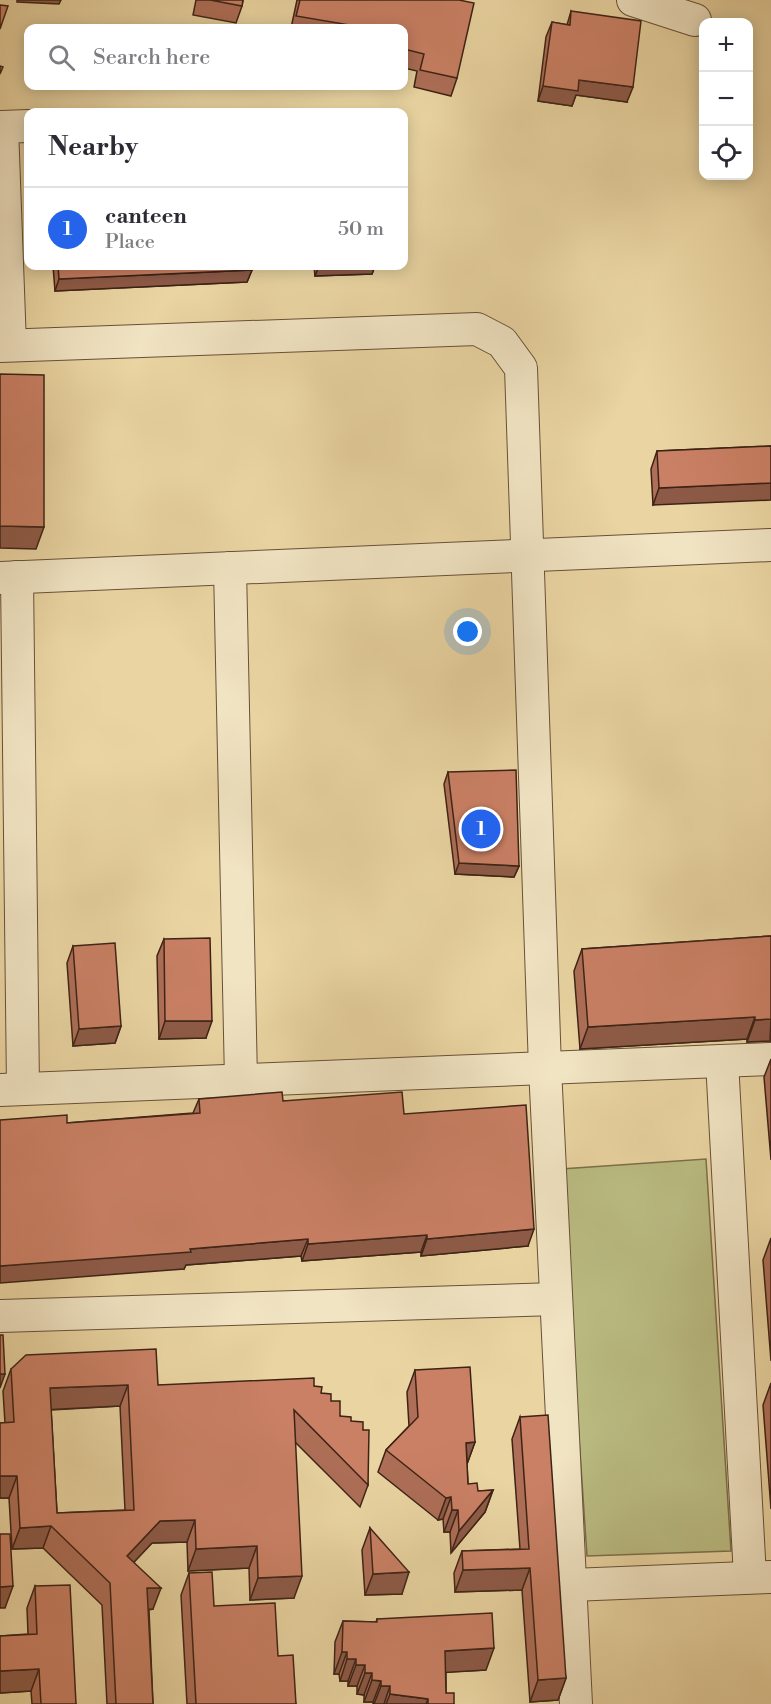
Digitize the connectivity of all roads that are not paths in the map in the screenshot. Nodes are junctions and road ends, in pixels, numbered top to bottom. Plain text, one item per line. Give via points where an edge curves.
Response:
1 (633, 0) edge
2 (695, 20) dead end
3 (24, 126) edge
4 (5, 346) edge
5 (771, 545) edge
6 (527, 555) junction
7 (230, 568) junction
8 (8, 578) edge
9 (771, 1059) edge
10 (722, 1061) junction
11 (545, 1068) junction
12 (241, 1080) junction
13 (12, 1089) edge
14 (556, 1299) junction
15 (0, 1316) edge
16 (761, 1577) edge
17 (571, 1585) junction
18 (576, 1704) edge

1 - 2 street
3 - 4 street via 2,127
4 - 6 street via 477,329 502,342 521,368
5 - 6 street
6 - 7 street
6 - 11 street
7 - 8 street
7 - 12 street
8 - 13 street
9 - 10 street
10 - 11 street
10 - 16 street
11 - 12 street
11 - 14 street
12 - 13 street
14 - 15 street
14 - 17 street
16 - 17 street
17 - 18 street

